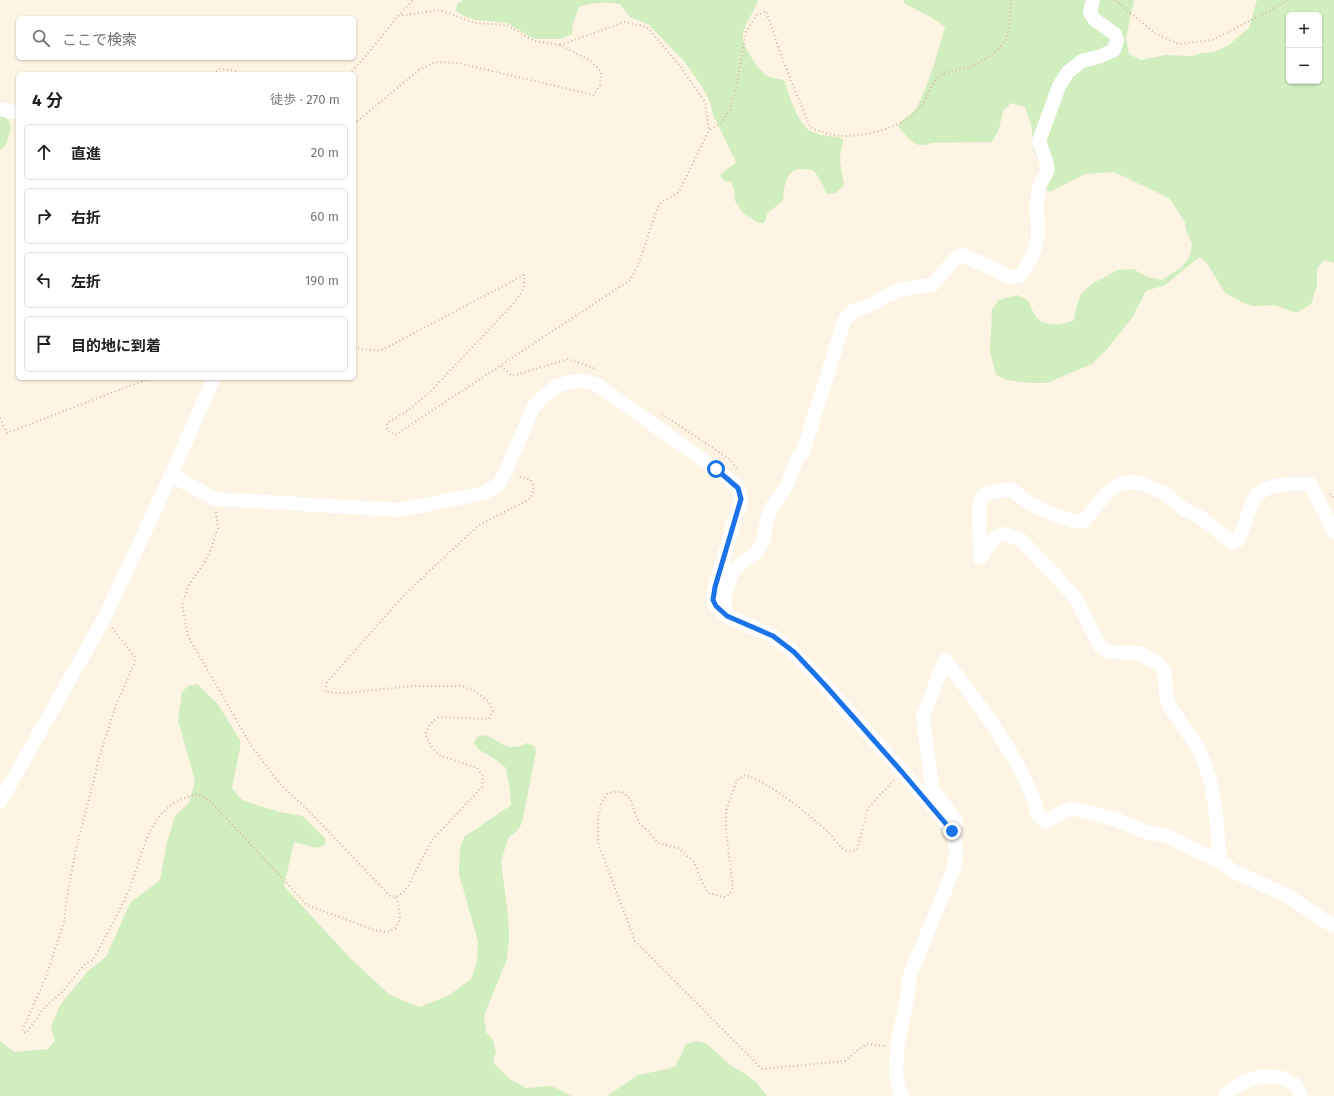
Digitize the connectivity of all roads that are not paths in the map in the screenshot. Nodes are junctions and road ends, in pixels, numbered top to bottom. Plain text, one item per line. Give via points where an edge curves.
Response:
1 (1093, 0) edge
2 (0, 109) edge
3 (16, 113) edge
4 (213, 380) edge
5 (171, 475) junction
6 (1334, 532) edge
7 (727, 616) junction
8 (0, 802) edge
9 (952, 831) junction
10 (1220, 862) junction
11 (1334, 925) edge
12 (902, 1096) edge
13 (1225, 1096) edge
14 (1301, 1096) edge

1 - 7 street via 1090,12 1095,20 1115,34 1117,41 1114,50 1082,61 1068,72 1059,86 1039,141 1048,170 1039,187 1038,236 1025,269 1020,276 1009,277 962,255 954,260 932,285 902,289 853,311 845,319 803,452 797,458 787,486 771,508 758,551 733,570 724,598
2 - 3 street
4 - 5 street
5 - 7 street via 214,499 400,510 484,492 499,484 534,406 557,386 584,381 596,384 716,469 738,488 741,499 713,600
5 - 8 street via 104,617
6 - 10 street via 1310,484 1279,485 1256,496 1239,539 1233,543 1199,516 1186,511 1164,492 1132,482 1120,484 1107,493 1084,521 1072,522 1052,514 1029,503 1011,489 984,495 979,506 980,558 997,536 1005,534 1020,539 1076,599 1100,646 1109,652 1139,653 1162,668 1170,707 1199,749 1210,779
7 - 9 street via 773,636 794,652
9 - 10 street via 956,821 932,788 923,716 945,660 1018,765 1039,817 1046,821 1071,808 1089,812 1146,832 1165,835
9 - 12 street via 956,851 955,866 910,975 897,1048 896,1076
10 - 11 street via 1235,872 1288,896
13 - 14 street via 1227,1092 1244,1082 1264,1076 1282,1078 1296,1085

